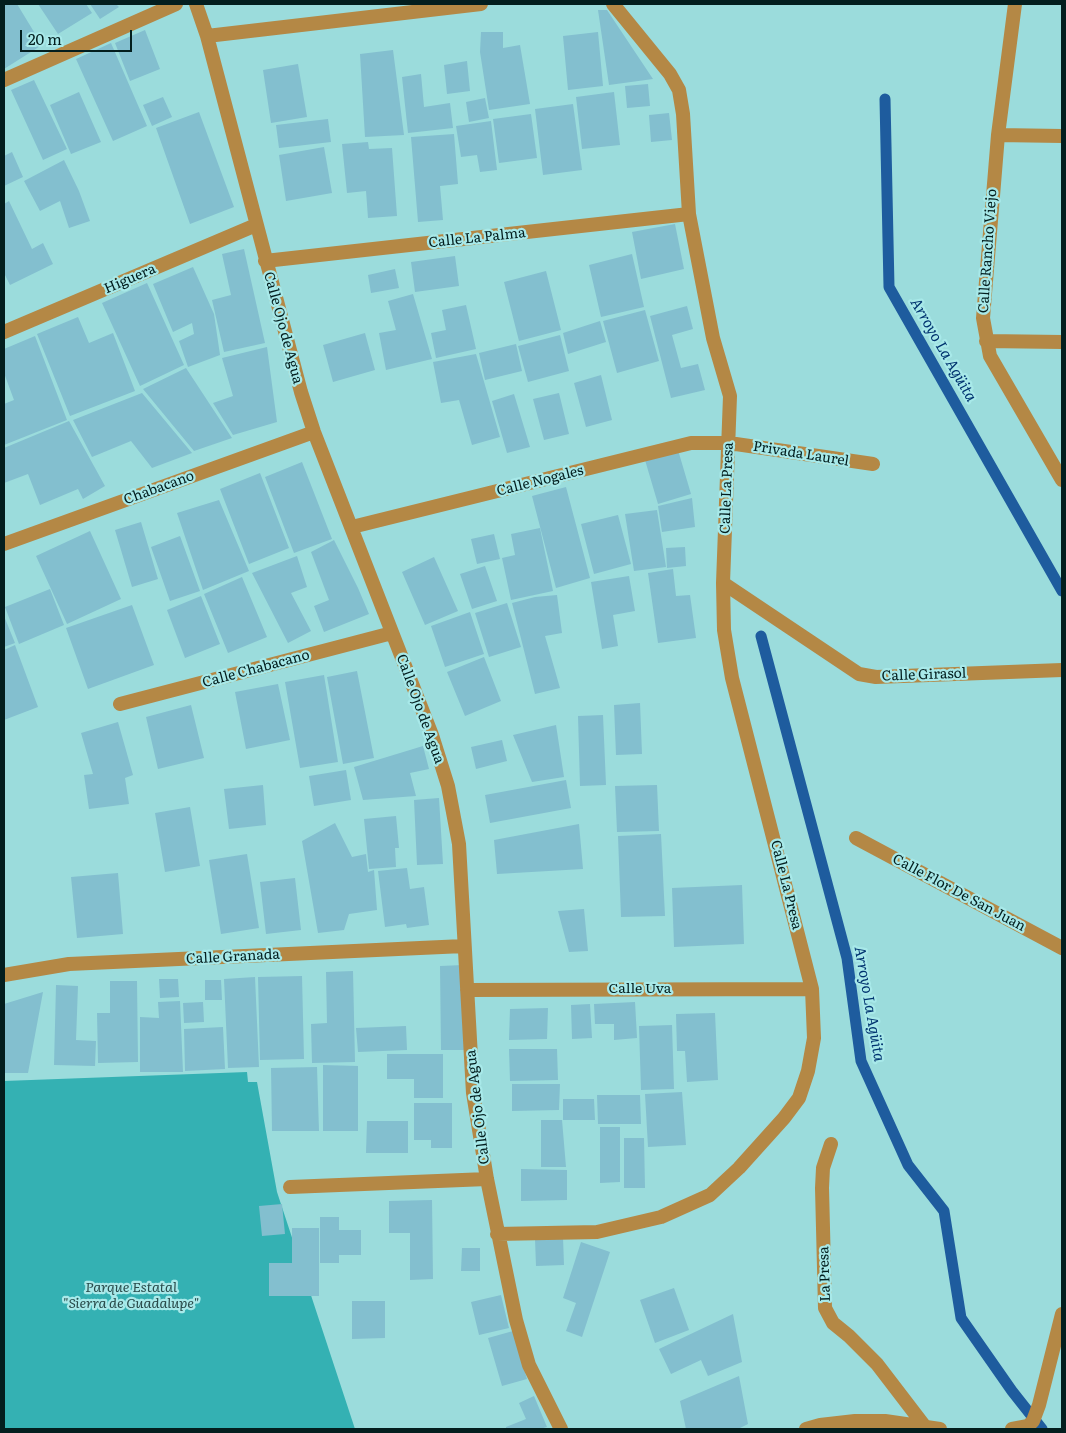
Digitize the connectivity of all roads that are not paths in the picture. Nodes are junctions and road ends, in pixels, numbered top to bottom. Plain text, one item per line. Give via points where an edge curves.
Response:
1 (176, 4) edge
2 (196, 4) edge
3 (481, 4) edge
4 (613, 4) edge
5 (1015, 4) edge
6 (206, 36) junction
7 (4, 80) edge
8 (998, 135) junction
9 (1062, 136) edge
10 (689, 214) junction
11 (256, 225) junction
12 (266, 261) junction
13 (4, 332) edge
14 (986, 341) junction
15 (1062, 342) edge
16 (314, 432) junction
17 (729, 443) junction
18 (873, 464) dead end
19 (1062, 480) edge
20 (352, 527) junction
21 (4, 544) edge
22 (723, 583) junction
23 (392, 634) junction
24 (1062, 670) edge
25 (120, 704) dead end
26 (856, 838) dead end
27 (464, 946) junction
28 (1062, 948) edge
29 (4, 975) edge
30 (812, 988) junction
31 (467, 990) junction
32 (831, 1144) dead end
33 (487, 1180) junction
34 (290, 1187) dead end
35 (497, 1234) junction
36 (1062, 1314) edge
37 (933, 1428) edge
38 (561, 1429) edge
39 (806, 1429) edge
40 (1012, 1429) edge

1 - 7 street
2 - 6 street, Calle Ojo de Agua
3 - 6 street
4 - 10 street, Calle La Presa via 680,90
5 - 8 street, Calle Rancho Viejo
6 - 11 street, Calle Ojo de Agua
8 - 9 street
8 - 14 street, Calle Rancho Viejo via 983,318
10 - 12 street, Calle La Palma
10 - 17 street, Calle La Presa via 713,338 730,396
11 - 12 street, Calle Ojo de Agua
11 - 13 street, Higuera
12 - 16 street, Calle Ojo de Agua via 300,392
14 - 15 street
14 - 19 street, Calle Rancho Viejo via 999,374
16 - 20 street, Calle Ojo de Agua
16 - 21 street, Chabacano
17 - 18 street, Privada Laurel
17 - 20 street, Calle Nogales via 690,444
17 - 22 street, Calle La Presa
20 - 23 street, Calle Ojo de Agua
22 - 24 street, Calle Girasol via 859,674 876,677
22 - 30 street, Calle La Presa via 724,630 732,678
23 - 25 street, Calle Chabacano
23 - 27 street, Calle Ojo de Agua via 448,786 459,844
26 - 28 street, Calle Flor De San Juan
27 - 29 street, Calle Granada via 69,964
27 - 31 street, Calle Ojo de Agua
30 - 31 street, Calle Uva
30 - 35 street, Calle La Presa via 814,1038 799,1098 739,1168 710,1195 662,1217 597,1232
31 - 33 street, Calle Ojo de Agua via 473,1092
32 - 37 street, La Presa via 823,1168 822,1188 826,1308 834,1323 877,1364
33 - 34 street
33 - 35 street, Calle Ojo de Agua
35 - 38 street, Calle Ojo de Agua via 529,1365
36 - 40 street via 1039,1405 1028,1426
37 - 39 street via 885,1421 855,1421

